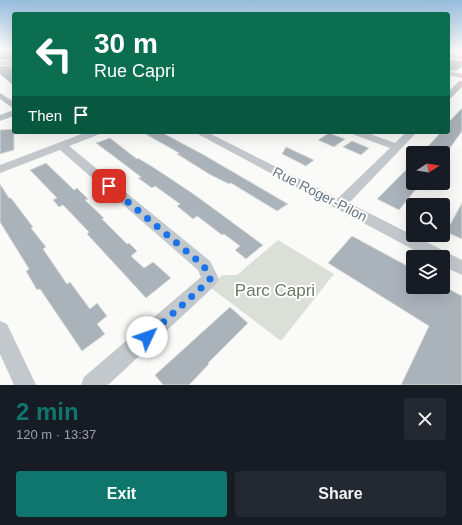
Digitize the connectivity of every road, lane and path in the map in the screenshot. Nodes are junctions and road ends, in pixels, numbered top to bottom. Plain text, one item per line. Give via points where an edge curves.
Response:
1 (450, 73) edge
2 (462, 76) edge
3 (462, 83) edge
4 (450, 94) edge
5 (1, 96) edge
6 (12, 104) edge
7 (12, 114) edge
8 (0, 118) edge
9 (91, 134) edge
10 (203, 134) edge
11 (361, 134) edge
12 (410, 134) edge
13 (61, 145) junction
14 (397, 147) junction
15 (0, 169) edge
16 (340, 204) junction
17 (427, 250) edge
18 (450, 262) edge
19 (462, 268) edge
20 (0, 331) edge
21 (25, 385) edge
22 (92, 385) edge

1 - 2 street
3 - 4 street
5 - 6 street
7 - 8 street
9 - 13 street
10 - 16 street, Rue Roger-Pilon
11 - 14 street
12 - 14 street
13 - 15 street
13 - 22 street via 204,266 210,279
14 - 16 street
16 - 17 street, Rue Roger-Pilon
18 - 19 street, Rue Roger-Pilon
20 - 21 street

